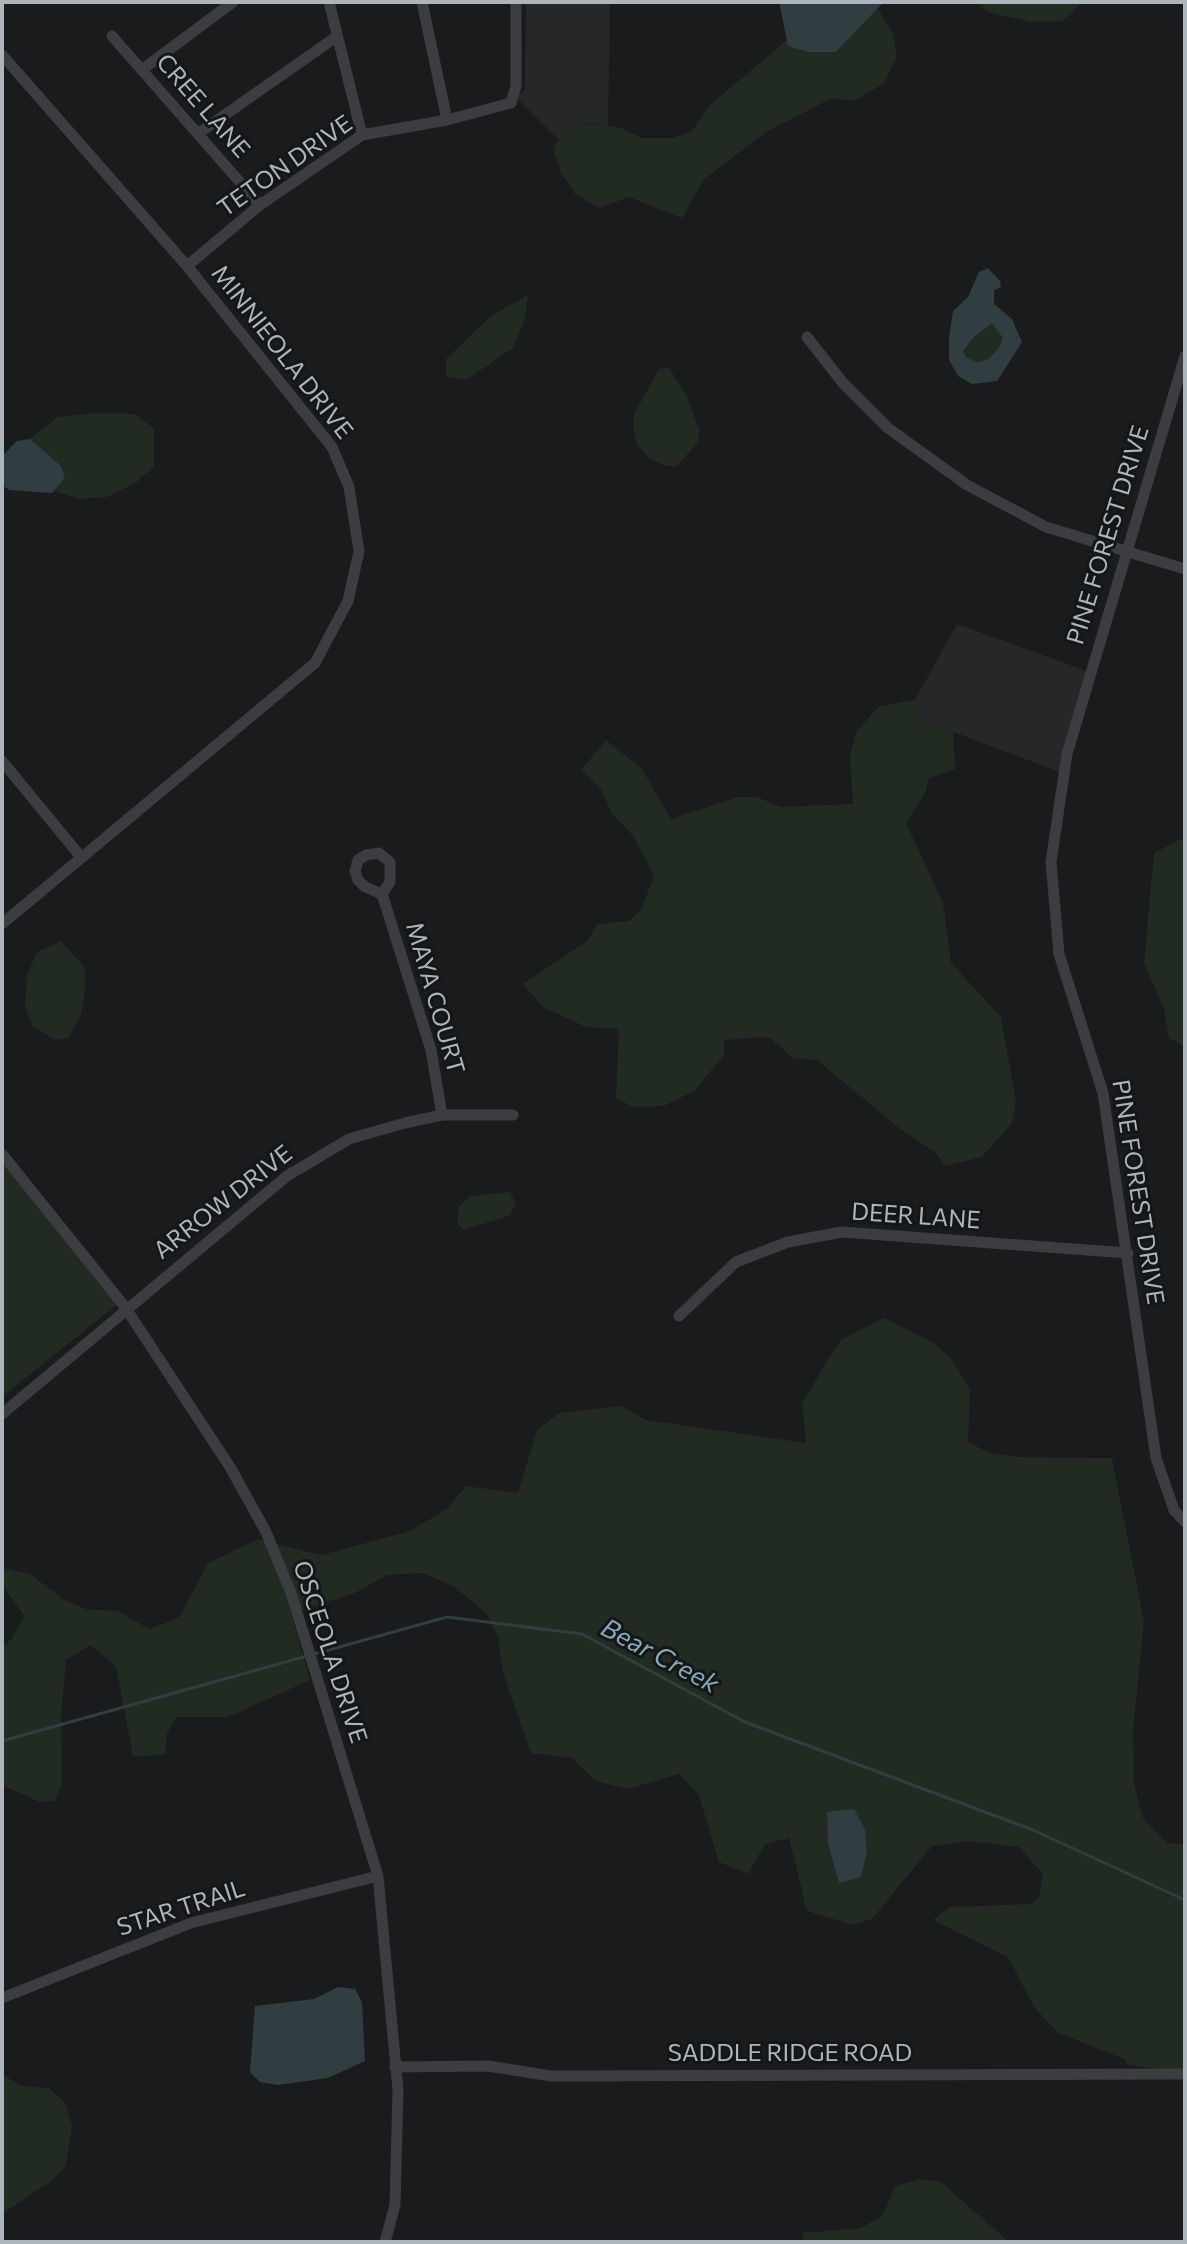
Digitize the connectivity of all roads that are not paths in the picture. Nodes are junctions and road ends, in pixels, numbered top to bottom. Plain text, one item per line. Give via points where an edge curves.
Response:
1 (233, 2) edge
2 (329, 2) edge
3 (422, 2) edge
4 (516, 2) edge
5 (112, 36) dead end
6 (336, 37) junction
7 (2, 55) edge
8 (143, 69) junction
9 (447, 120) junction
10 (199, 133) junction
11 (362, 135) junction
12 (260, 205) junction
13 (187, 266) junction
14 (807, 337) dead end
15 (1185, 356) edge
16 (1125, 550) junction
17 (1185, 569) edge
18 (2, 761) edge
19 (81, 857) junction
20 (382, 894) dead end
21 (2, 924) edge
22 (442, 1115) junction
23 (513, 1115) dead end
24 (2, 1154) edge
25 (1128, 1253) junction
26 (125, 1307) junction
27 (679, 1316) dead end
28 (2, 1414) edge
29 (1185, 1522) edge
30 (378, 1876) junction
31 (2, 1998) edge
32 (395, 2067) junction
33 (1185, 2074) edge
34 (385, 2242) edge

1 - 8 street
2 - 6 street
3 - 9 street
4 - 9 street, TETON DRIVE via 516,86 511,103
5 - 8 street, CREE LANE
6 - 10 street
6 - 11 street
7 - 13 street, MINNIEOLA DRIVE
8 - 10 street, CREE LANE
9 - 11 street, TETON DRIVE
10 - 12 street, CREE LANE
11 - 12 street, TETON DRIVE
12 - 13 street, TETON DRIVE
13 - 19 street, MINNIEOLA DRIVE via 332,447 349,487 359,551 348,601 315,663
14 - 16 street via 843,383 927,459 1046,527
15 - 16 street, PINE FOREST DRIVE
16 - 17 street
16 - 25 street, PINE FOREST DRIVE via 1067,754 1051,862 1059,954 1103,1093
18 - 19 street
19 - 21 street, MINNIEOLA DRIVE
20 - 22 street, MAYA COURT via 431,1050
22 - 23 street, ARROW DRIVE
22 - 26 street, ARROW DRIVE via 349,1139 287,1176
24 - 26 street, OSCEOLA DRIVE
25 - 27 street, DEER LANE via 842,1232 788,1242 736,1262
25 - 29 street, PINE FOREST DRIVE via 1156,1458 1174,1510
26 - 28 street, ARROW DRIVE
26 - 30 street, OSCEOLA DRIVE via 230,1467 266,1532 291,1593
30 - 31 street, STAR TRAIL via 191,1923
30 - 32 street, OSCEOLA DRIVE
32 - 33 street, SADDLE RIDGE ROAD via 488,2066 551,2076
32 - 34 street, OSCEOLA DRIVE via 399,2157

